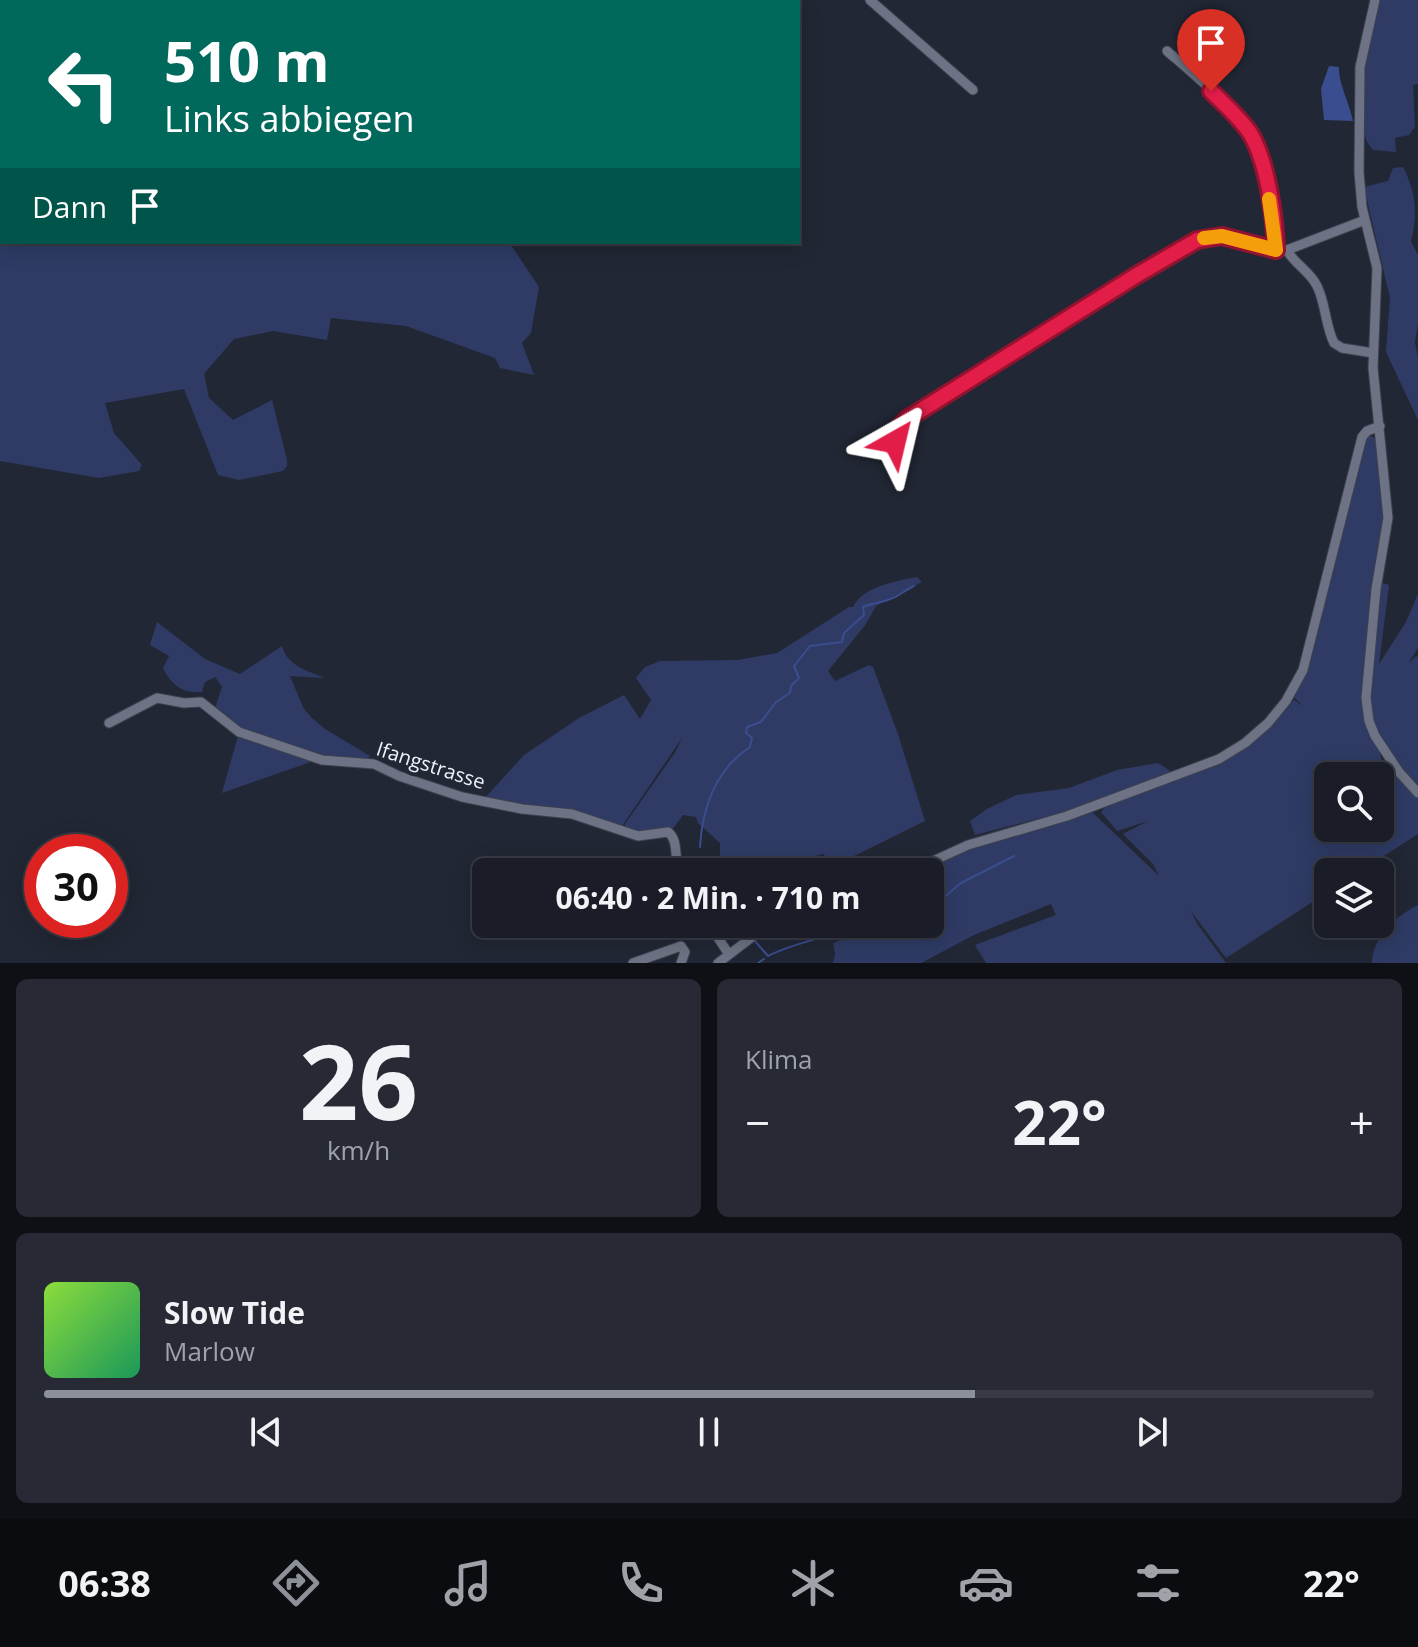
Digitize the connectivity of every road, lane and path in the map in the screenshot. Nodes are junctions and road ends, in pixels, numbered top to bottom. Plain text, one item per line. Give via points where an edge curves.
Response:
1 (870, 0) edge
2 (1375, 0) edge
3 (1167, 51) dead end
4 (973, 90) dead end
5 (1365, 220) junction
6 (1276, 250) junction
7 (1287, 250) junction
8 (1373, 353) junction
9 (1380, 426) junction
10 (894, 464) dead end
11 (109, 723) dead end
12 (1418, 793) edge
13 (675, 858) edge
14 (940, 858) edge
15 (718, 938) edge
16 (749, 938) edge
17 (728, 953) junction
18 (633, 963) edge
19 (681, 963) edge
20 (718, 963) edge

1 - 4 street
2 - 5 street via 1359,85 1359,187
3 - 6 street via 1250,133 1265,179
5 - 7 street
5 - 8 street via 1377,268
6 - 7 street
6 - 10 street via 1222,236 1197,240 907,419 897,434
7 - 8 street via 1317,286 1334,343
8 - 9 street
9 - 12 street via 1388,518 1376,589 1367,709 1375,736
9 - 14 street via 1362,437 1300,678 1257,733 1219,759
11 - 13 street, Ifangstrasse via 157,698 201,702 239,732 322,760 374,764 462,797 572,814 638,836 668,832 675,842
15 - 17 street
16 - 17 street
17 - 20 street
18 - 19 street via 681,946

